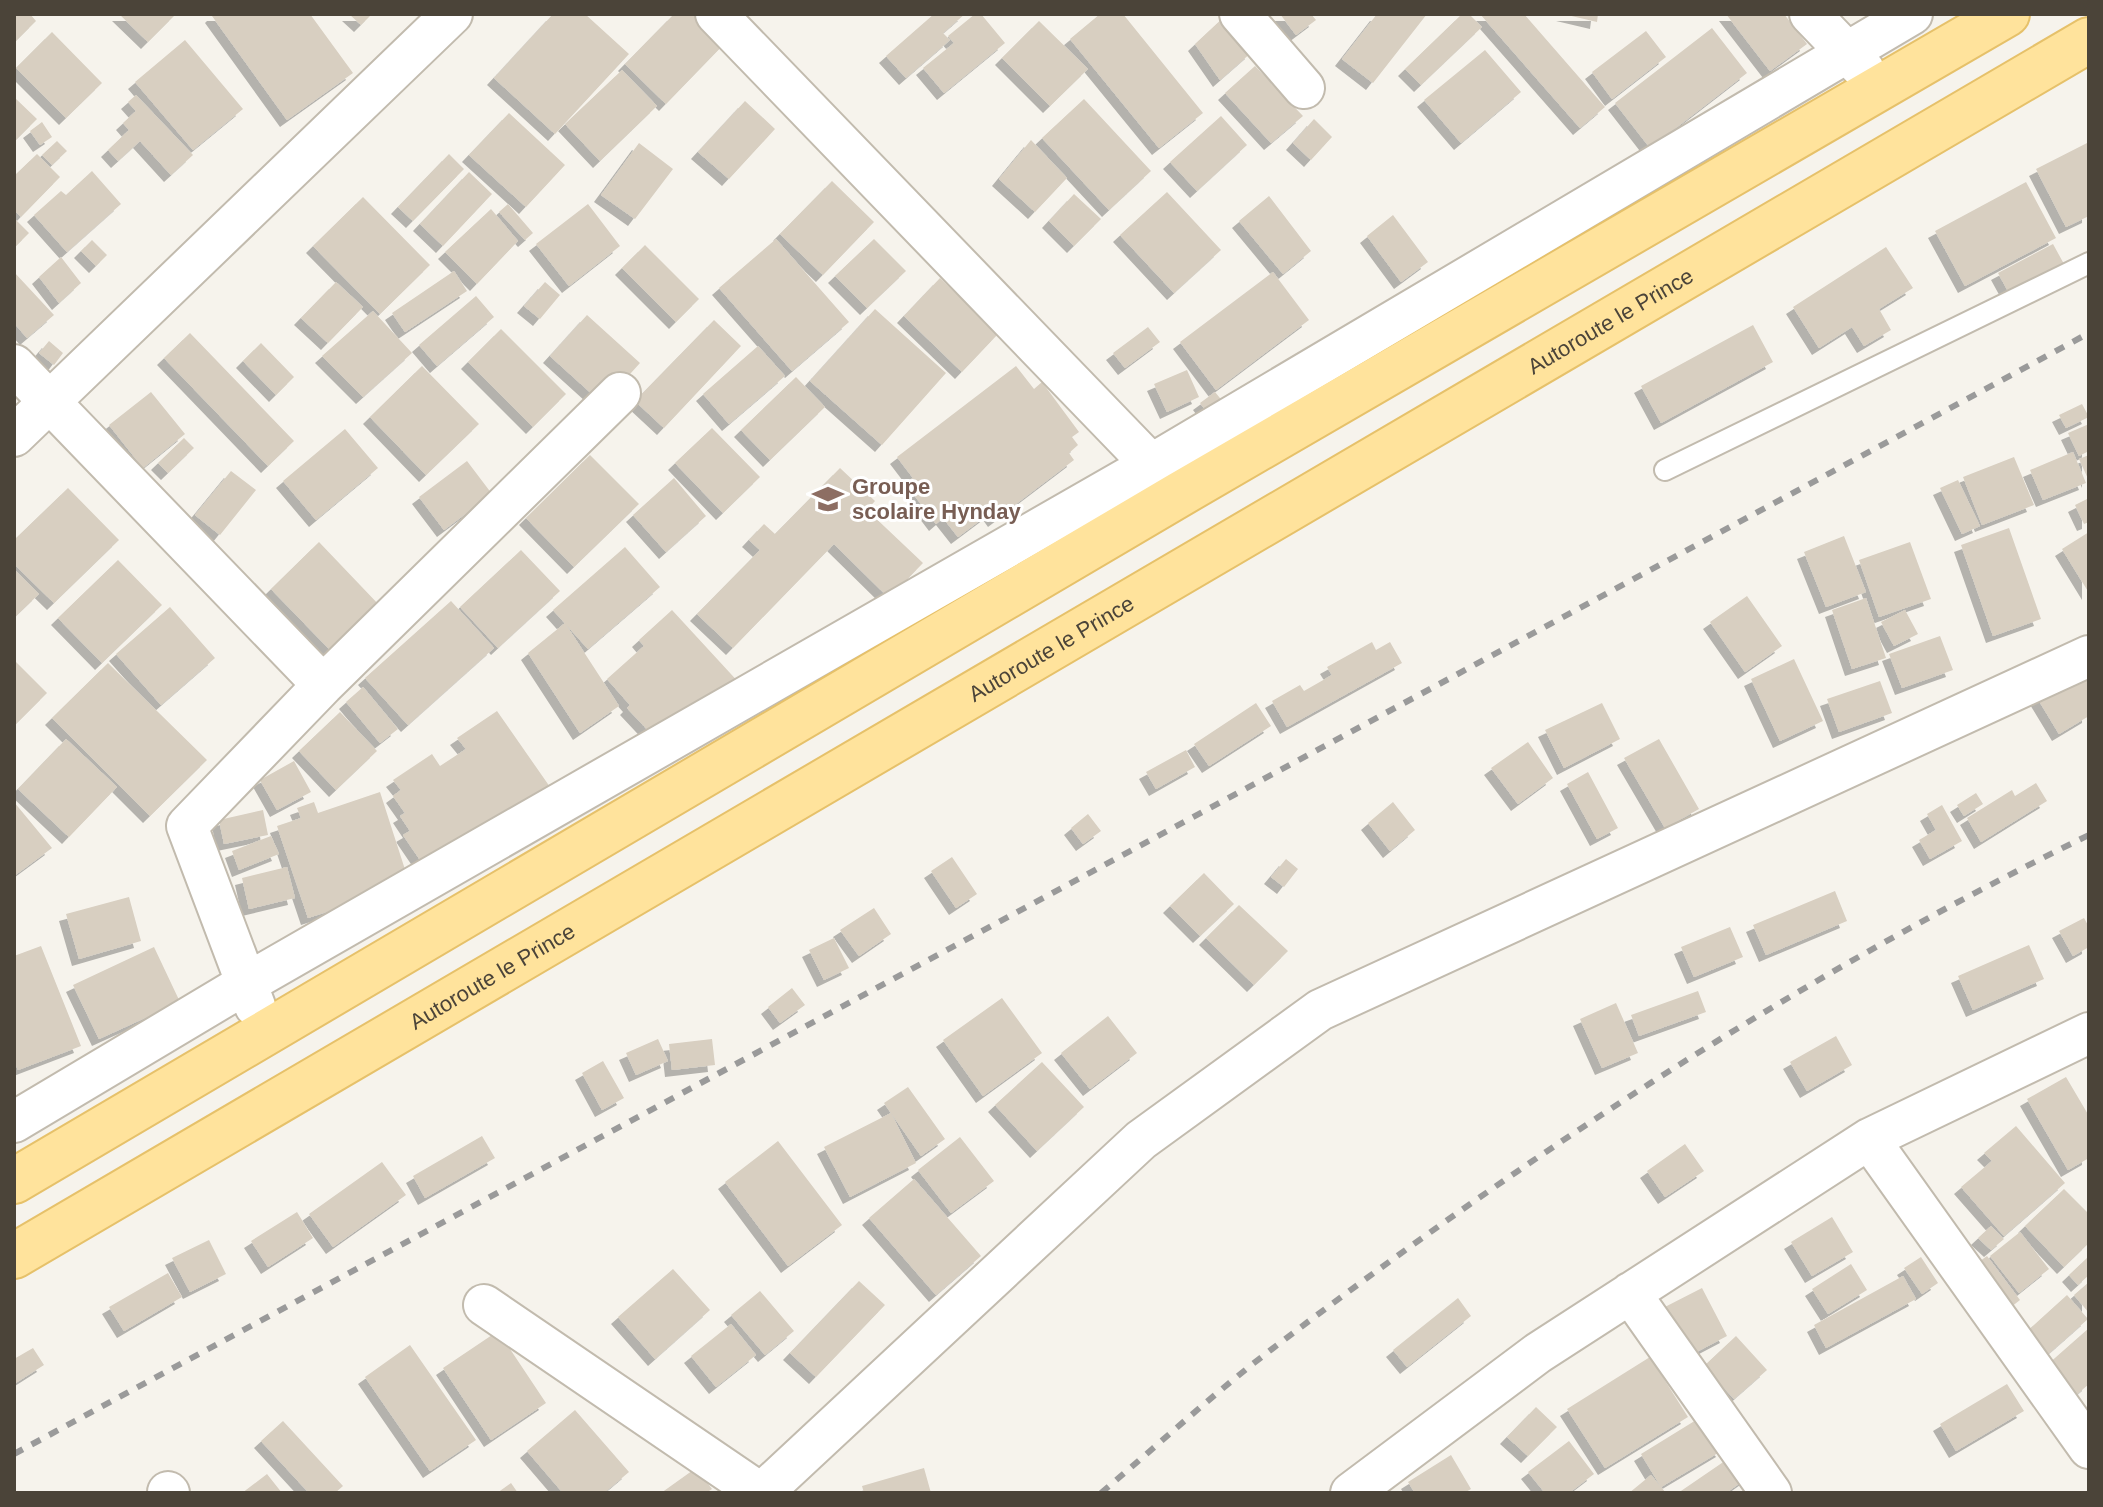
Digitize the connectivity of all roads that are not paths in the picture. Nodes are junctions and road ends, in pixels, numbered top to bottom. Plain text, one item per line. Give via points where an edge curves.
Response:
1 (452, 14) edge
2 (716, 14) edge
3 (1240, 14) edge
4 (1810, 14) edge
5 (1912, 14) edge
6 (2007, 14) edge
7 (2089, 40) edge
8 (1846, 51) junction
9 (1304, 88) dead end
10 (1880, 88) junction
11 (2089, 263) edge
12 (14, 365) edge
13 (620, 393) dead end
14 (51, 403) junction
15 (14, 436) edge
16 (1665, 470) dead end
17 (1166, 479) junction
18 (2089, 656) edge
19 (323, 685) junction
20 (247, 983) junction
21 (266, 1033) junction
22 (2089, 1033) edge
23 (14, 1122) edge
24 (1869, 1139) junction
25 (14, 1181) edge
26 (14, 1256) edge
27 (1630, 1293) junction
28 (484, 1305) dead end
29 (2089, 1448) edge
30 (1370, 1487) edge
31 (761, 1493) edge
32 (1771, 1493) edge

1 - 14 street
2 - 17 street
3 - 9 street
4 - 8 street
5 - 8 street
6 - 10 main road
7 - 26 main road, Autoroute le Prince
8 - 10 street
8 - 17 street
10 - 17 main road
11 - 16 lane
12 - 14 street
13 - 19 street
14 - 15 street
14 - 19 street
17 - 20 street
17 - 21 main road
18 - 31 street via 1320,1010 1141,1140
19 - 20 street via 187,826
20 - 21 street
20 - 23 street
21 - 25 main road
22 - 24 street
24 - 27 street
24 - 29 street
27 - 30 street via 1538,1353
27 - 32 street
28 - 31 street

